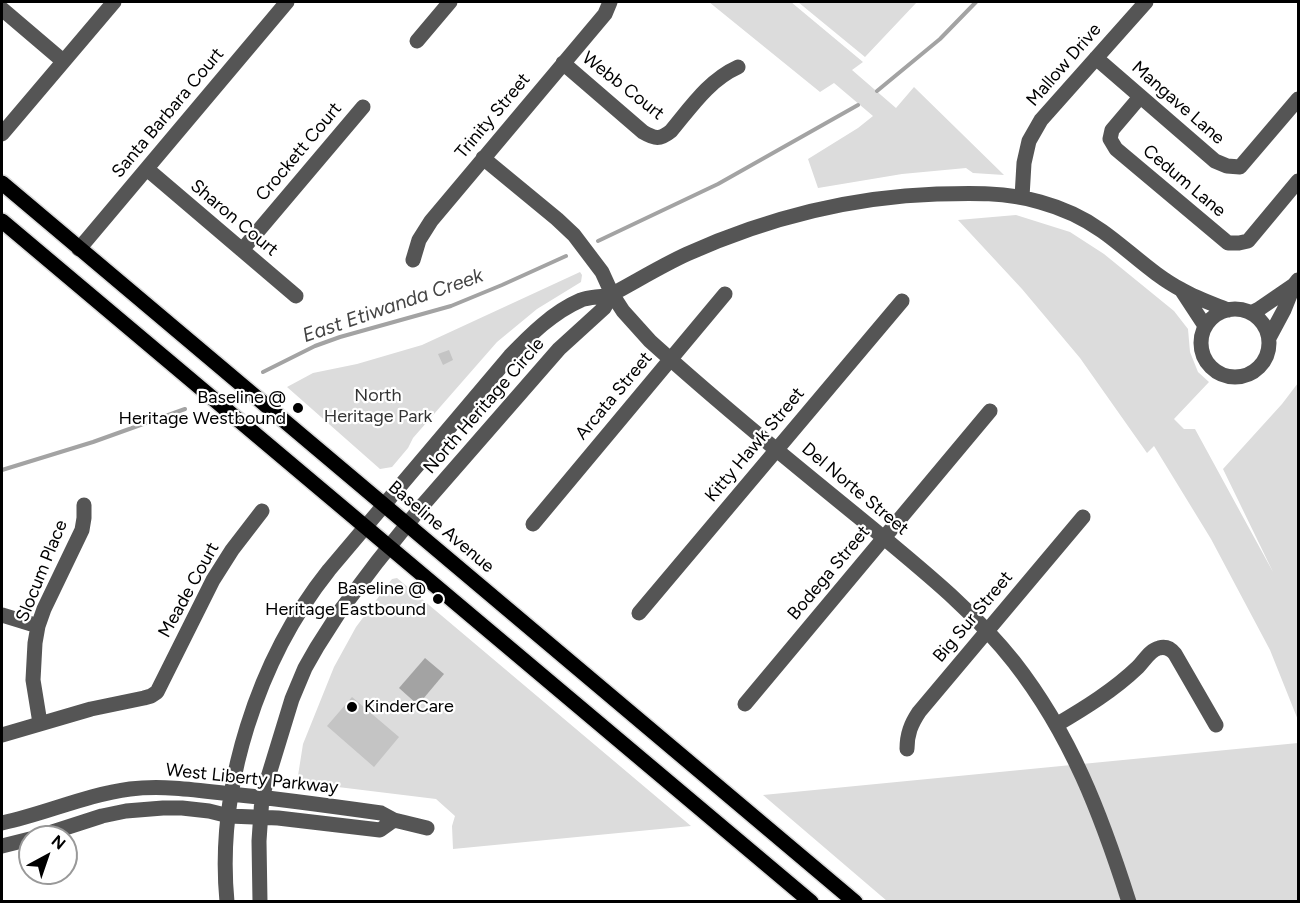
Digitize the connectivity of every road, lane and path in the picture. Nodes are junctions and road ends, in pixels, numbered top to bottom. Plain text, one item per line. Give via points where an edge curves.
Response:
1 (114, 2) edge
2 (287, 2) edge
3 (450, 2) edge
4 (610, 2) edge
5 (1146, 2) edge
6 (2, 9) edge
7 (417, 41) dead end
8 (1096, 58) junction
9 (63, 61) junction
10 (563, 63) junction
11 (738, 67) dead end
12 (1140, 98) junction
13 (1299, 99) edge
14 (363, 107) dead end
15 (2, 134) edge
16 (483, 158) junction
17 (147, 169) junction
18 (1299, 181) edge
19 (2, 183) edge
20 (1022, 198) junction
21 (2, 221) edge
22 (79, 249) junction
23 (242, 250) junction
24 (413, 260) dead end
25 (1296, 283) edge
26 (1182, 291) junction
27 (612, 294) junction
28 (725, 294) dead end
29 (296, 296) dead end
30 (902, 301) dead end
31 (1228, 310) junction
32 (1251, 313) junction
33 (1205, 326) junction
34 (1269, 338) junction
35 (670, 360) junction
36 (990, 411) dead end
37 (777, 449) junction
38 (84, 505) dead end
39 (385, 505) junction
40 (262, 511) dead end
41 (1083, 517) dead end
42 (407, 524) junction
43 (533, 524) dead end
44 (365, 528) junction
45 (884, 538) junction
46 (389, 547) junction
47 (639, 614) dead end
48 (2, 615) edge
49 (38, 626) junction
50 (987, 631) junction
51 (745, 704) dead end
52 (40, 723) junction
53 (1056, 725) junction
54 (1216, 725) dead end
55 (2, 735) edge
56 (907, 749) dead end
57 (232, 794) junction
58 (262, 797) junction
59 (229, 816) junction
60 (260, 818) junction
61 (394, 820) junction
62 (2, 823) edge
63 (74, 825) edge
64 (427, 828) dead end
65 (18, 842) edge
66 (2, 846) edge
67 (227, 902) edge
68 (260, 902) edge
69 (811, 902) edge
70 (855, 902) edge
71 (1130, 902) edge

1 - 9 street
2 - 17 street, Santa Barbara Court
3 - 7 street
4 - 10 street, Trinity Street via 605,14
5 - 8 street, Mallow Drive
6 - 9 street
8 - 12 street, Mangave Lane
8 - 20 street, Mallow Drive via 1041,120 1029,141
9 - 15 street
10 - 11 street, Webb Court via 644,132 657,138 671,131 716,79
10 - 16 street, Trinity Street
12 - 13 street, Mangave Lane via 1215,161 1240,167
12 - 18 street, Cedum Lane via 1112,130 1110,139 1116,149 1228,243 1248,241
14 - 23 street, Crockett Court
16 - 24 street, Trinity Street via 430,221
16 - 27 street, Del Norte Street via 574,235 602,272
17 - 22 street, Santa Barbara Court
17 - 23 street, Sharon Court
19 - 22 main road, Baseline Avenue
20 - 26 street, North Heritage Circle via 1079,217
20 - 27 street, North Heritage Circle via 997,194 919,195 873,199 793,215 738,232 685,255
21 - 44 main road
22 - 39 main road, Baseline Avenue
23 - 29 street, Sharon Court
25 - 32 street
25 - 34 street
26 - 31 street
26 - 33 street
27 - 35 street, Del Norte Street via 640,332
27 - 39 street, North Heritage Circle via 580,301 535,331
27 - 42 street, North Heritage Circle via 604,308 569,338
28 - 35 street, Arcata Street
30 - 37 street, Kitty Hawk Street
31 - 32 street
31 - 33 street
32 - 34 street via 1263,323
33 - 34 street via 1203,356 1215,371 1234,378 1244,377 1261,366 1267,358
35 - 37 street, Del Norte Street
35 - 43 street, Arcata Street
36 - 45 street, Bodega Street
37 - 45 street, Del Norte Street
37 - 47 street, Kitty Hawk Street
38 - 49 street, Slocum Place via 82,530
39 - 42 main road, Baseline Avenue
39 - 44 street, North Heritage Circle
40 - 52 street, Meade Court via 213,580 157,692
41 - 50 street, Big Sur Street
42 - 46 street, North Heritage Circle
42 - 70 main road, Baseline Avenue
44 - 46 main road
44 - 57 street, North Heritage Circle via 316,586 277,652 246,730
45 - 50 street, Del Norte Street
45 - 51 street, Bodega Street
46 - 58 street, North Heritage Circle via 340,611 305,668 286,715
46 - 69 main road
48 - 49 street
49 - 52 street, Slocum Place via 33,680
50 - 53 street, Del Norte Street via 1028,680
50 - 56 street, Big Sur Street via 913,721
52 - 55 street
53 - 54 street via 1107,692 1161,647 1175,654
53 - 71 street, Del Norte Street via 1095,804
57 - 58 street, West Liberty Parkway
57 - 59 street, North Heritage Circle
57 - 62 street, West Liberty Parkway via 172,788 130,789
58 - 60 street, North Heritage Circle
58 - 61 street, West Liberty Parkway via 381,813
59 - 60 street, West Liberty Parkway
59 - 63 street, West Liberty Parkway via 182,808 126,811
59 - 67 street, North Heritage Circle
60 - 61 street, West Liberty Parkway via 380,830
60 - 68 street, North Heritage Circle
61 - 64 street, West Liberty Parkway
65 - 66 street

